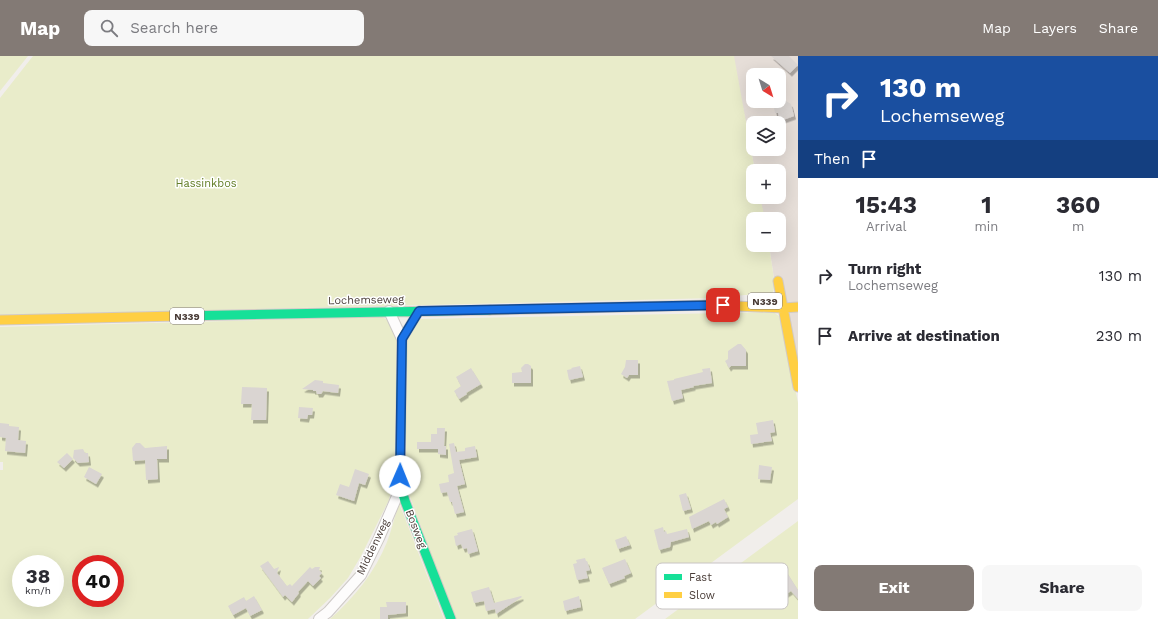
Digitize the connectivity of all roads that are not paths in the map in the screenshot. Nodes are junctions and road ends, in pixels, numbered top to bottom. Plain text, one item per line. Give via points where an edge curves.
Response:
1 (778, 280) dead end
2 (798, 300) edge
3 (782, 304) junction
4 (798, 307) edge
5 (419, 311) junction
6 (389, 312) junction
7 (0, 320) edge
8 (402, 339) junction
9 (798, 387) edge
10 (401, 487) junction
11 (319, 619) edge
12 (451, 619) edge

1 - 3 main road
2 - 3 main road, Lochemseweg / N339
3 - 4 main road, Lochemseweg / N339
3 - 5 main road, Lochemseweg / N339
3 - 9 main road
5 - 6 main road, Lochemseweg / N339
5 - 8 main road
6 - 7 main road, Lochemseweg / N339
6 - 8 street, Bosweg
8 - 10 main road, Bosweg
10 - 11 street, Middenweg via 361,575
10 - 12 main road, Bosweg

